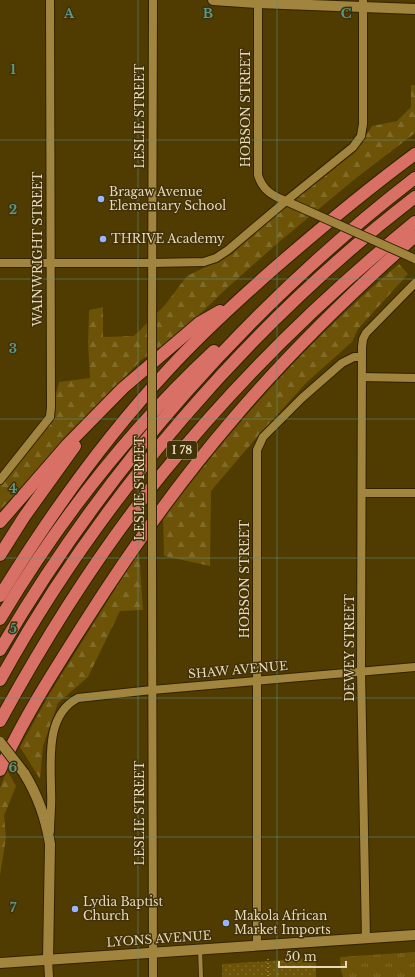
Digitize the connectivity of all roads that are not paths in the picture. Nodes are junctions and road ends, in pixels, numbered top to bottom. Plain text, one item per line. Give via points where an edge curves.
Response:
1 (50, 0) edge
2 (153, 0) edge
3 (213, 0) edge
4 (258, 2) edge
5 (363, 4) edge
6 (415, 10) edge
7 (415, 154) edge
8 (415, 178) edge
9 (415, 197) edge
10 (286, 201) junction
11 (415, 222) edge
12 (415, 236) edge
13 (415, 259) edge
14 (0, 263) edge
15 (51, 263) junction
16 (152, 264) junction
17 (311, 266) junction
18 (415, 283) edge
19 (236, 303) junction
20 (362, 357) junction
21 (362, 377) junction
22 (415, 378) edge
23 (123, 388) junction
24 (0, 480) edge
25 (362, 493) junction
26 (415, 493) edge
27 (0, 522) edge
28 (0, 555) edge
29 (0, 596) edge
30 (0, 619) edge
31 (0, 650) edge
32 (415, 667) edge
33 (361, 671) junction
34 (0, 680) edge
35 (258, 680) junction
36 (152, 690) junction
37 (0, 721) edge
38 (0, 742) edge
39 (0, 770) edge
40 (50, 844) junction
41 (415, 936) edge
42 (366, 939) junction
43 (257, 946) junction
44 (200, 949) junction
45 (153, 952) junction
46 (48, 960) junction
47 (0, 963) edge
48 (49, 977) edge
49 (153, 977) edge
50 (201, 977) edge

1 - 15 street, WAINWRIGHT STREET
2 - 16 street, LESLIE STREET
3 - 4 street
4 - 5 street
4 - 10 street, HOBSON STREET via 258,175 268,192
5 - 6 street
5 - 10 street via 361,136 353,147
7 - 19 highway via 315,233
8 - 17 highway, I 78 via 361,221
9 - 34 highway, I 78 via 359,242 287,308 175,428 75,559
10 - 13 street, HOBSON STREET, bridge
10 - 16 street via 228,250 211,260 197,263
11 - 37 highway, I 78 via 342,284 276,348 217,410 161,475 74,596 32,663
12 - 39 highway via 342,304 266,382 196,464 100,599 37,698
14 - 15 street
15 - 16 street
15 - 24 street, WAINWRIGHT STREET via 50,417
16 - 36 street, LESLIE STREET, bridge
17 - 30 highway via 210,355 176,388 122,448 68,515
17 - 31 highway, I 78 via 235,339 152,432 72,538
18 - 20 street via 366,333
19 - 23 highway via 199,323
19 - 29 highway via 167,370 104,445 42,530
20 - 21 street, DEWEY STREET
20 - 35 street, HOBSON STREET via 350,359 338,366 267,433 259,446
21 - 22 street
21 - 25 street, DEWEY STREET
23 - 27 highway via 67,445
23 - 28 highway via 62,464
25 - 26 street
25 - 33 street, DEWEY STREET
32 - 33 street, SHAW AVENUE
33 - 35 street, SHAW AVENUE
33 - 42 street, DEWEY STREET
35 - 36 street, SHAW AVENUE
35 - 43 street, HOBSON STREET
36 - 40 street, SHAW AVENUE via 84,696 66,707 56,724 52,745
36 - 45 street, LESLIE STREET
38 - 40 street, bridge via 24,773 45,820
40 - 46 street
41 - 42 street, LYONS AVENUE
42 - 43 street, LYONS AVENUE
43 - 44 street, LYONS AVENUE
44 - 45 street, LYONS AVENUE
44 - 50 lane
45 - 46 street, LYONS AVENUE
45 - 49 street, LESLIE STREET
46 - 47 street, LYONS AVENUE
46 - 48 street

